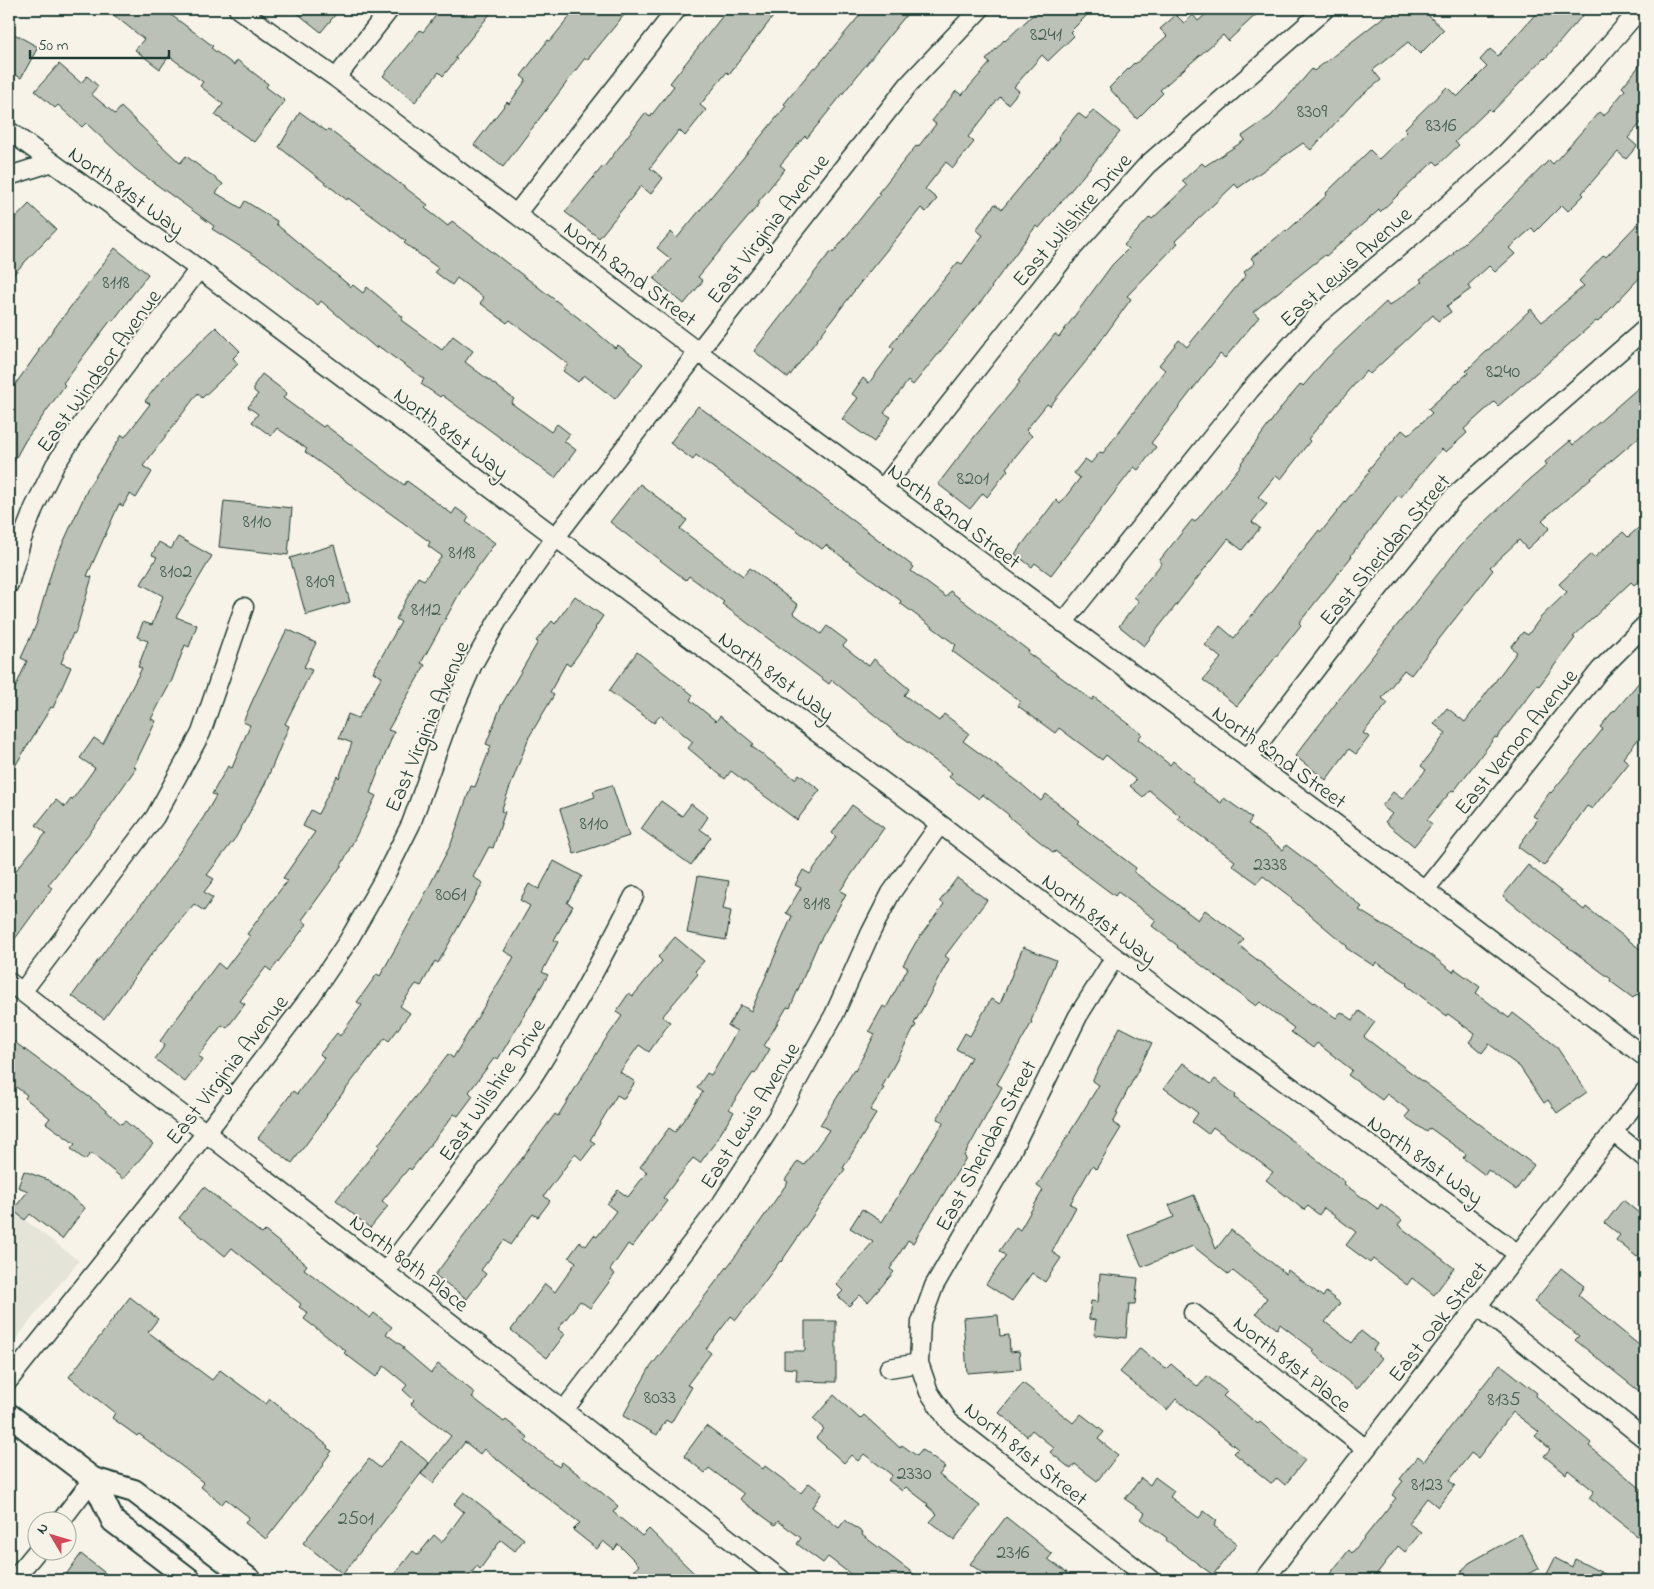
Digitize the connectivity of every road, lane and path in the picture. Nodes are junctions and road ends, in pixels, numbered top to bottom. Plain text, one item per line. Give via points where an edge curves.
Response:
1 (238, 9) edge
2 (390, 9) edge
3 (677, 9) edge
4 (980, 9) edge
5 (1325, 9) edge
6 (1640, 9) edge
7 (336, 78) junction
8 (9, 132) edge
9 (50, 162) junction
10 (9, 176) edge
11 (516, 214) junction
12 (198, 269) junction
13 (1645, 329) edge
14 (698, 352) junction
15 (883, 488) junction
16 (555, 538) junction
17 (9, 584) edge
18 (244, 607) dead end
19 (1063, 623) junction
20 (1645, 625) edge
21 (1247, 759) junction
22 (940, 824) junction
23 (1425, 890) junction
24 (634, 896) dead end
25 (1115, 957) junction
26 (15, 987) edge
27 (1645, 1058) edge
28 (1645, 1091) edge
29 (1613, 1132) junction
30 (206, 1133) junction
31 (1645, 1158) edge
32 (1518, 1254) junction
33 (385, 1272) junction
34 (1478, 1306) junction
35 (1192, 1313) dead end
36 (920, 1363) junction
37 (889, 1368) dead end
38 (9, 1380) edge
39 (564, 1410) junction
40 (9, 1415) edge
41 (1645, 1439) edge
42 (1366, 1449) junction
43 (93, 1479) junction
44 (68, 1512) edge
45 (28, 1562) edge
46 (13, 1580) edge
47 (190, 1580) edge
48 (250, 1580) edge
49 (782, 1580) edge
50 (1151, 1580) edge
51 (1264, 1580) edge

1 - 7 street, North 82nd Street
2 - 7 street
3 - 11 street
4 - 14 street, East Virginia Avenue via 909,84
5 - 15 street, East Wilshire Drive via 1147,165 1068,252
6 - 19 street, East Lewis Avenue via 1505,154 1318,315 1250,390
7 - 11 street, North 82nd Street
8 - 9 street, North 81st Way
9 - 10 street
9 - 12 street, North 81st Way
11 - 14 street, North 82nd Street
12 - 16 street, North 81st Way
12 - 17 street, East Windsor Avenue via 84,421 56,465 28,524
13 - 21 street, East Sheridan Street via 1454,496
14 - 15 street, North 82nd Street
14 - 16 street, East Virginia Avenue
15 - 19 street, North 82nd Street
16 - 22 street, North 81st Way
16 - 30 street, East Virginia Avenue via 502,613 473,664 449,719 411,824 348,941 311,996
18 - 26 street via 201,733 155,817
19 - 21 street, North 82nd Street
20 - 23 street, East Vernon Avenue via 1600,670
21 - 23 street, North 82nd Street
22 - 25 street, North 81st Way
22 - 39 street, East Lewis Avenue via 891,893 834,1015 776,1119 721,1204
23 - 27 street, North 82nd Street
24 - 33 street, East Wilshire Drive via 530,1081
25 - 32 street, North 81st Way
25 - 36 street, East Sheridan Street via 1078,1016 1009,1156 934,1286 921,1322
26 - 30 street, North 80th Place
28 - 29 street, East Oak Street
29 - 31 street
29 - 32 street, East Oak Street
30 - 33 street, North 80th Place
30 - 38 street, East Virginia Avenue
32 - 34 street, East Oak Street
33 - 39 street, North 80th Place
34 - 41 street
34 - 42 street, East Oak Street
35 - 42 street, North 81st Place
36 - 37 street
36 - 50 street, North 81st Street via 929,1392 950,1422
39 - 49 street, North 80th Place
40 - 43 main road
42 - 51 street, East Oak Street
43 - 44 street
43 - 47 main road via 113,1521
43 - 48 main road via 134,1492
45 - 46 street

